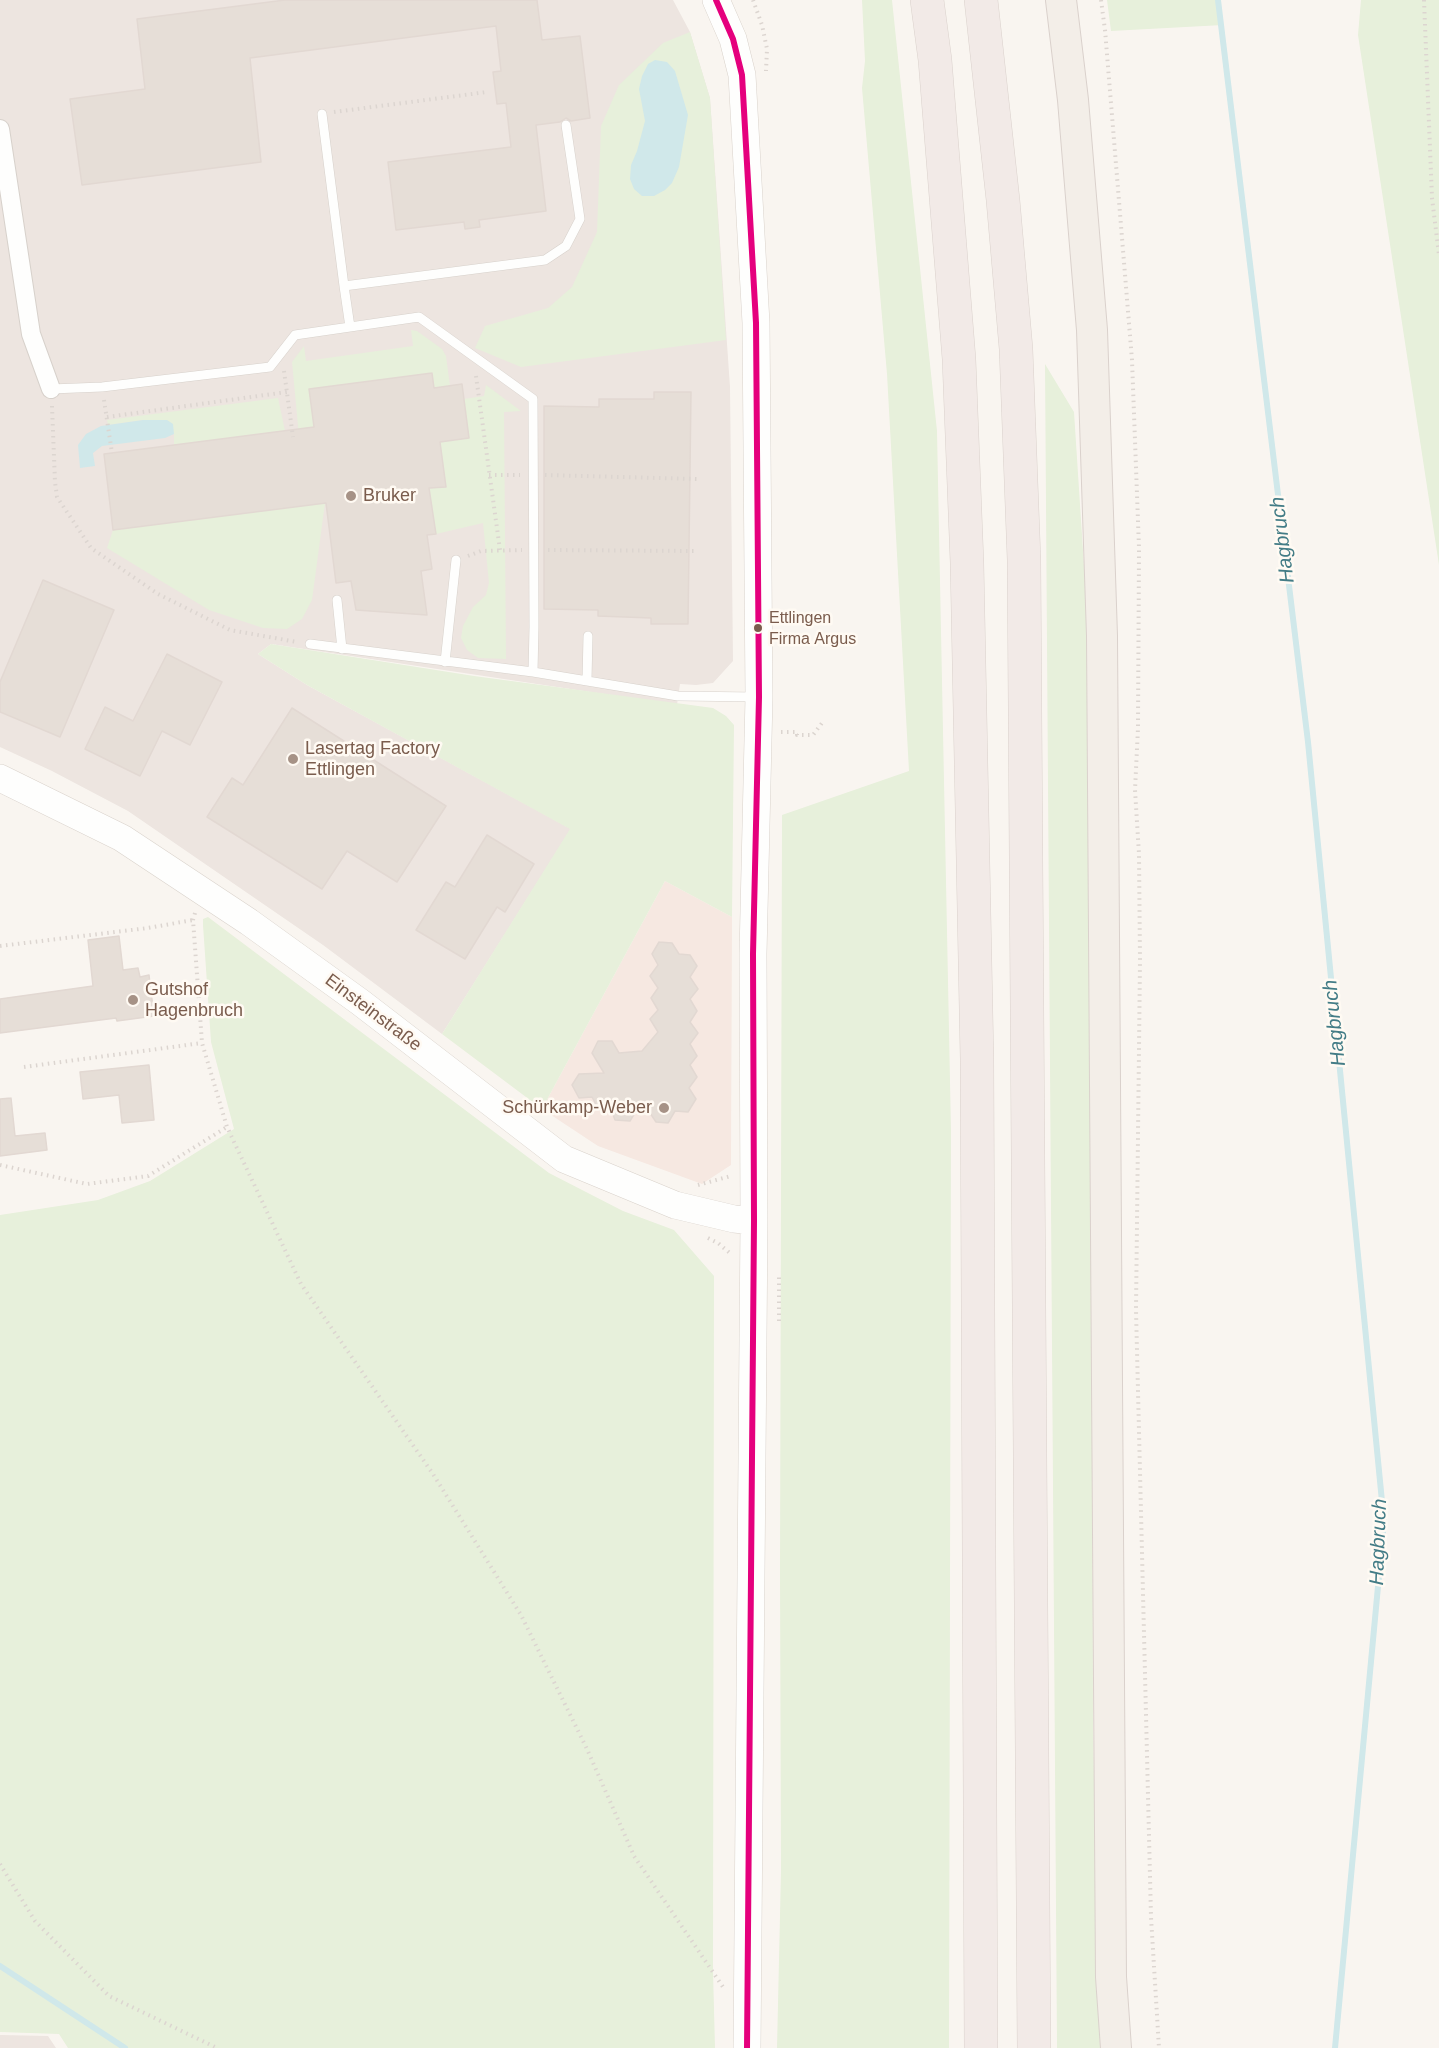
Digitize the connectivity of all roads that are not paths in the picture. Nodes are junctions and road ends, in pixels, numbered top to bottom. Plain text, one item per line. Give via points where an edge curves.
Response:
1 (716, 0) edge
2 (927, 0) edge
3 (981, 0) edge
4 (1061, 0) edge
5 (322, 114) road end
6 (566, 125) dead end
7 (0, 129) edge
8 (344, 286) junction
9 (350, 327) junction
10 (51, 389) joint
11 (456, 560) road end
12 (337, 600) dead end
13 (588, 636) dead end
14 (310, 645) road end
15 (342, 649) junction
16 (446, 662) junction
17 (532, 672) junction
18 (587, 680) junction
19 (759, 697) junction
20 (0, 778) edge
21 (754, 1221) junction
22 (747, 2048) edge
23 (981, 2048) edge
24 (1034, 2048) edge
25 (1116, 2048) edge

1 - 19 main road via 733,39 742,75 745,122 756,323
2 - 23 highway via 959,359 967,563 977,1059
3 - 24 highway via 1016,349 1024,560
4 - 25 main road via 1074,100 1092,330 1102,636 1111,1953
5 - 8 lane
6 - 8 lane via 580,219 566,246 545,260
7 - 10 street via 31,334
8 - 9 lane
9 - 10 lane via 295,335 270,367 102,387
9 - 17 lane via 419,317 533,399
11 - 16 lane
12 - 15 lane
13 - 18 lane
14 - 15 lane
15 - 16 lane
16 - 17 lane
17 - 18 lane
18 - 19 lane via 678,696
19 - 21 main road via 753,954
20 - 21 main road, Einsteinstraße via 122,838 207,895 327,978 564,1159 675,1205
21 - 22 main road

